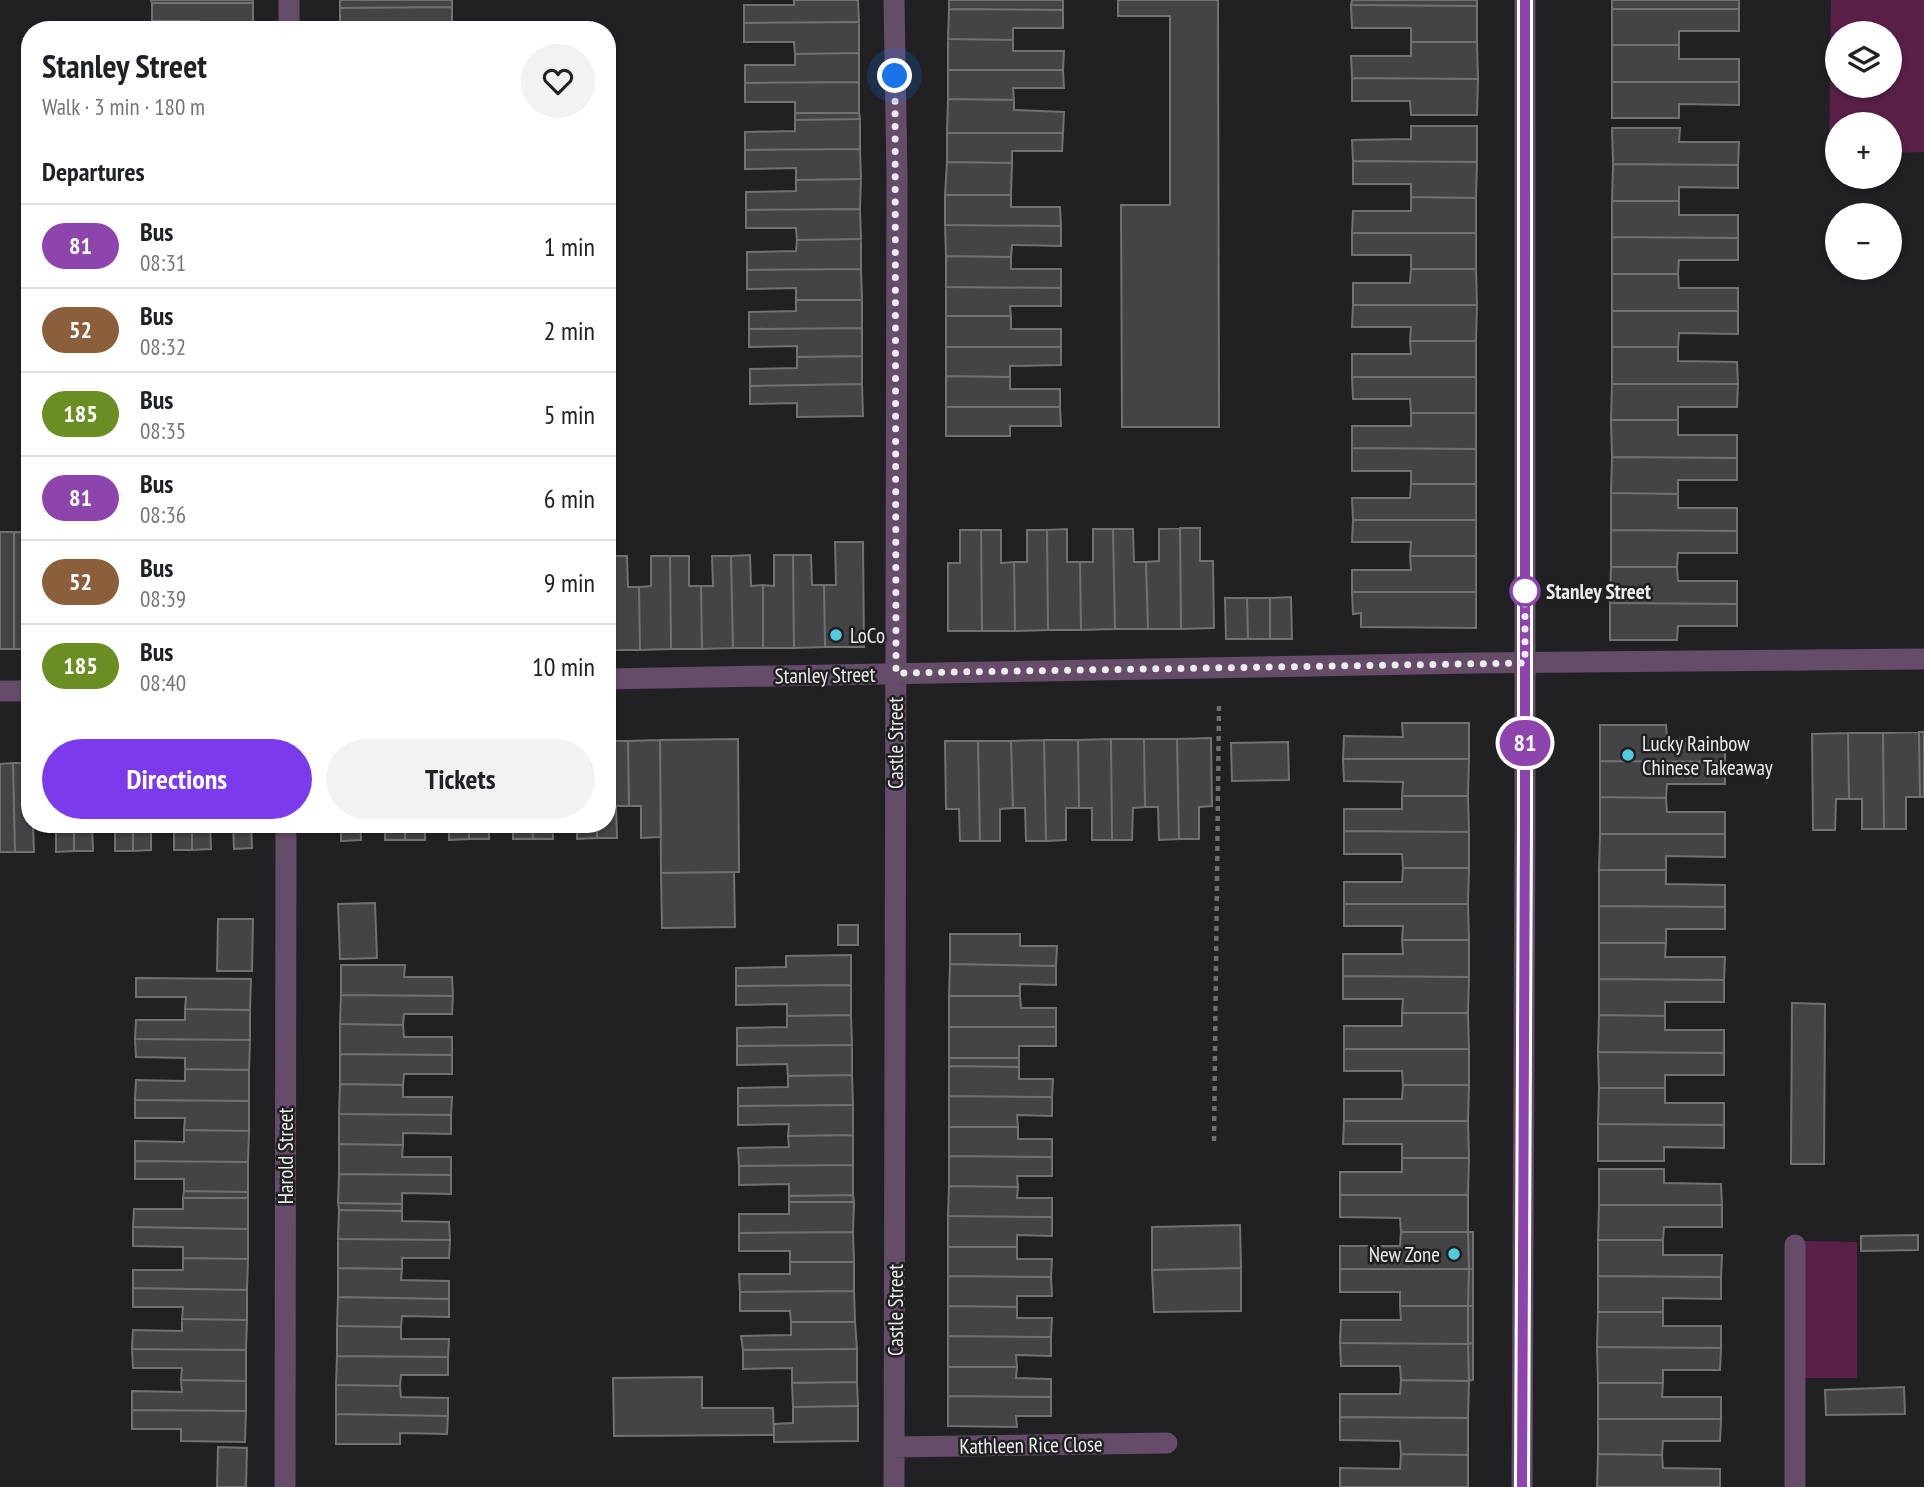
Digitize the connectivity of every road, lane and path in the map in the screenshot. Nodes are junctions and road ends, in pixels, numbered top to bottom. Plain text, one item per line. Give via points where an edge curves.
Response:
1 (289, 0) edge
2 (894, 0) edge
3 (1525, 0) edge
4 (289, 21) edge
5 (1924, 659) edge
6 (1525, 663) junction
7 (1220, 668) junction
8 (896, 673) junction
9 (616, 679) edge
10 (0, 691) edge
11 (21, 691) edge
12 (286, 833) edge
13 (1214, 1141) dead end
14 (1795, 1245) dead end
15 (1167, 1443) dead end
16 (894, 1447) junction
17 (285, 1487) edge
18 (894, 1487) edge
19 (1522, 1487) edge
20 (1795, 1487) edge

1 - 4 street
2 - 8 street, Castle Street
3 - 6 street
5 - 6 street, Stanley Street
6 - 7 street, Stanley Street
6 - 19 street
7 - 8 street, Stanley Street
7 - 13 path
8 - 9 street, Stanley Street
8 - 16 street, Castle Street
10 - 11 street
12 - 17 street, Harold Street
14 - 20 street
15 - 16 street, Kathleen Rice Close
16 - 18 street, Castle Street

